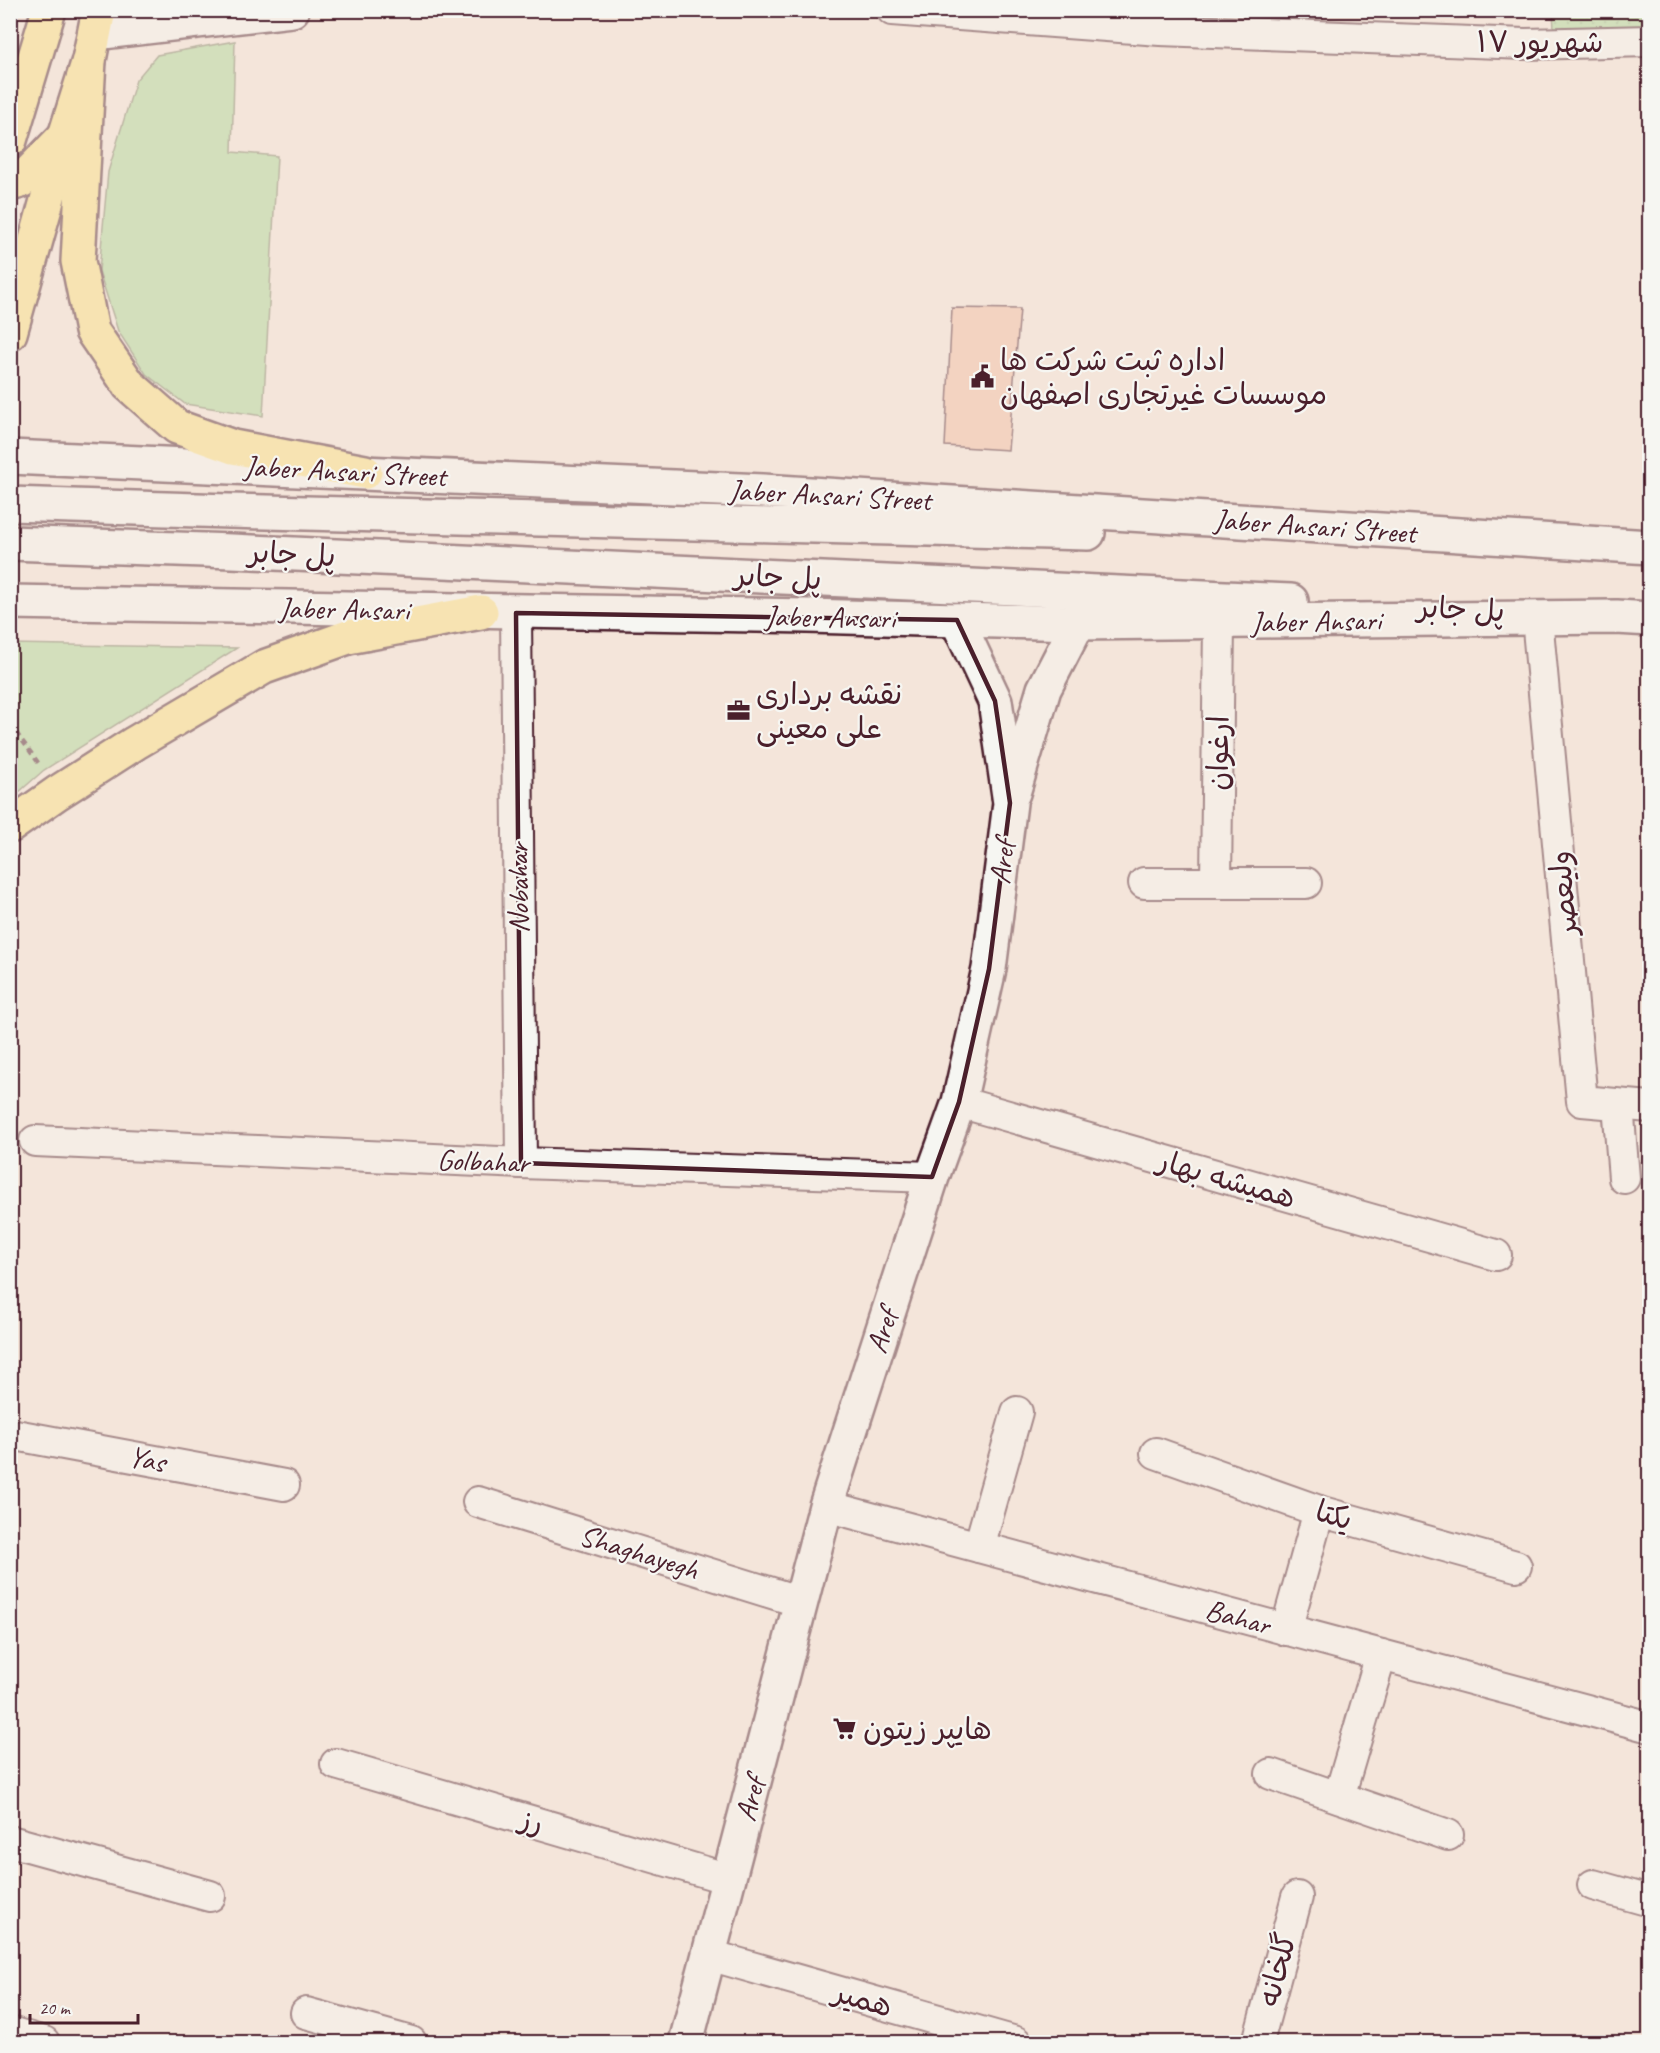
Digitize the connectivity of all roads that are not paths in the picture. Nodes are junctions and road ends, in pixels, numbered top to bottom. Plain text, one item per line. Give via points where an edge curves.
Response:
1 (49, 10) edge
2 (292, 10) edge
3 (892, 10) edge
4 (94, 34) edge
5 (1650, 41) edge
6 (65, 136) junction
7 (10, 140) edge
8 (10, 184) edge
9 (10, 333) edge
10 (10, 457) edge
11 (365, 472) junction
12 (10, 504) edge
13 (10, 543) edge
14 (1618, 546) junction
15 (1650, 547) edge
16 (10, 602) edge
17 (481, 612) junction
18 (516, 612) junction
19 (1617, 617) junction
20 (1537, 618) junction
21 (1650, 619) edge
22 (957, 620) junction
23 (1077, 623) junction
24 (1219, 623) junction
25 (1010, 803) junction
26 (10, 826) edge
27 (1144, 883) dead end
28 (1216, 883) junction
29 (1306, 883) dead end
30 (959, 1102) junction
31 (1618, 1105) junction
32 (1650, 1107) edge
33 (35, 1141) dead end
34 (520, 1162) junction
35 (932, 1177) junction
36 (1624, 1178) dead end
37 (1496, 1255) dead end
38 (1017, 1412) dead end
39 (10, 1434) edge
40 (1156, 1453) dead end
41 (284, 1485) dead end
42 (478, 1502) dead end
43 (826, 1506) junction
44 (1319, 1511) junction
45 (979, 1547) junction
46 (1516, 1566) dead end
47 (801, 1602) junction
48 (1286, 1630) junction
49 (1381, 1655) junction
50 (1650, 1727) edge
51 (336, 1764) dead end
52 (1271, 1774) dead end
53 (1339, 1797) junction
54 (1448, 1834) dead end
55 (10, 1841) edge
56 (729, 1879) junction
57 (1593, 1885) dead end
58 (1647, 1892) edge
59 (210, 1896) dead end
60 (1297, 1897) dead end
61 (709, 1955) junction
62 (306, 2013) dead end
63 (10, 2032) edge
64 (44, 2043) edge
65 (411, 2043) edge
66 (686, 2043) edge
67 (1016, 2043) edge
68 (1258, 2043) edge

1 - 7 main road
2 - 4 main road
3 - 5 street, ۱۷ شهریور via 1160,30 1525,44
4 - 6 main road
4 - 11 main road via 78,261 92,331 129,385 177,427 233,447
6 - 8 main road via 21,182
6 - 9 main road
10 - 11 main road, Jaber Ansari Street
11 - 14 main road, Jaber Ansari Street via 812,494
12 - 14 main road, پل جابر
13 - 19 main road, پل جابر
14 - 15 main road, Jaber Ansari Street
16 - 17 main road, Jaber Ansari
17 - 18 main road, Jaber Ansari
17 - 26 main road via 348,637 264,667 135,743
18 - 22 main road, Jaber Ansari
18 - 34 street, Nobahar
19 - 20 main road, Jaber Ansari
19 - 21 main road, Jaber Ansari
20 - 24 main road, Jaber Ansari
20 - 31 street, ولیعصر via 1582,1101
22 - 23 main road, Jaber Ansari
22 - 25 main road, Aref via 995,701
23 - 24 main road, Jaber Ansari
23 - 25 main road via 1044,690
24 - 28 street, ارغوان
25 - 30 main road, Aref via 989,969
27 - 28 street
28 - 29 street
30 - 35 main road, Aref
30 - 37 street, همیشه بهار
31 - 32 street, ولیعصر
31 - 36 street
33 - 34 street, Golbahar
34 - 35 street, Golbahar
35 - 43 main road, Aref
38 - 45 street
39 - 41 street, Yas
40 - 44 street, یکتا
42 - 47 street, Shaghayegh
43 - 45 street, Bahar
43 - 47 main road, Aref
44 - 46 street, یکتا
44 - 48 street
45 - 48 street, Bahar
47 - 56 main road, Aref
48 - 49 street, Bahar
49 - 50 street, Bahar
49 - 53 street
51 - 56 street, رز
52 - 53 street
53 - 54 street
55 - 59 street
56 - 61 main road, Aref
57 - 58 street
60 - 68 street, گلخانه
61 - 66 main road, Aref
61 - 67 street, همیر
62 - 65 street
63 - 64 street

